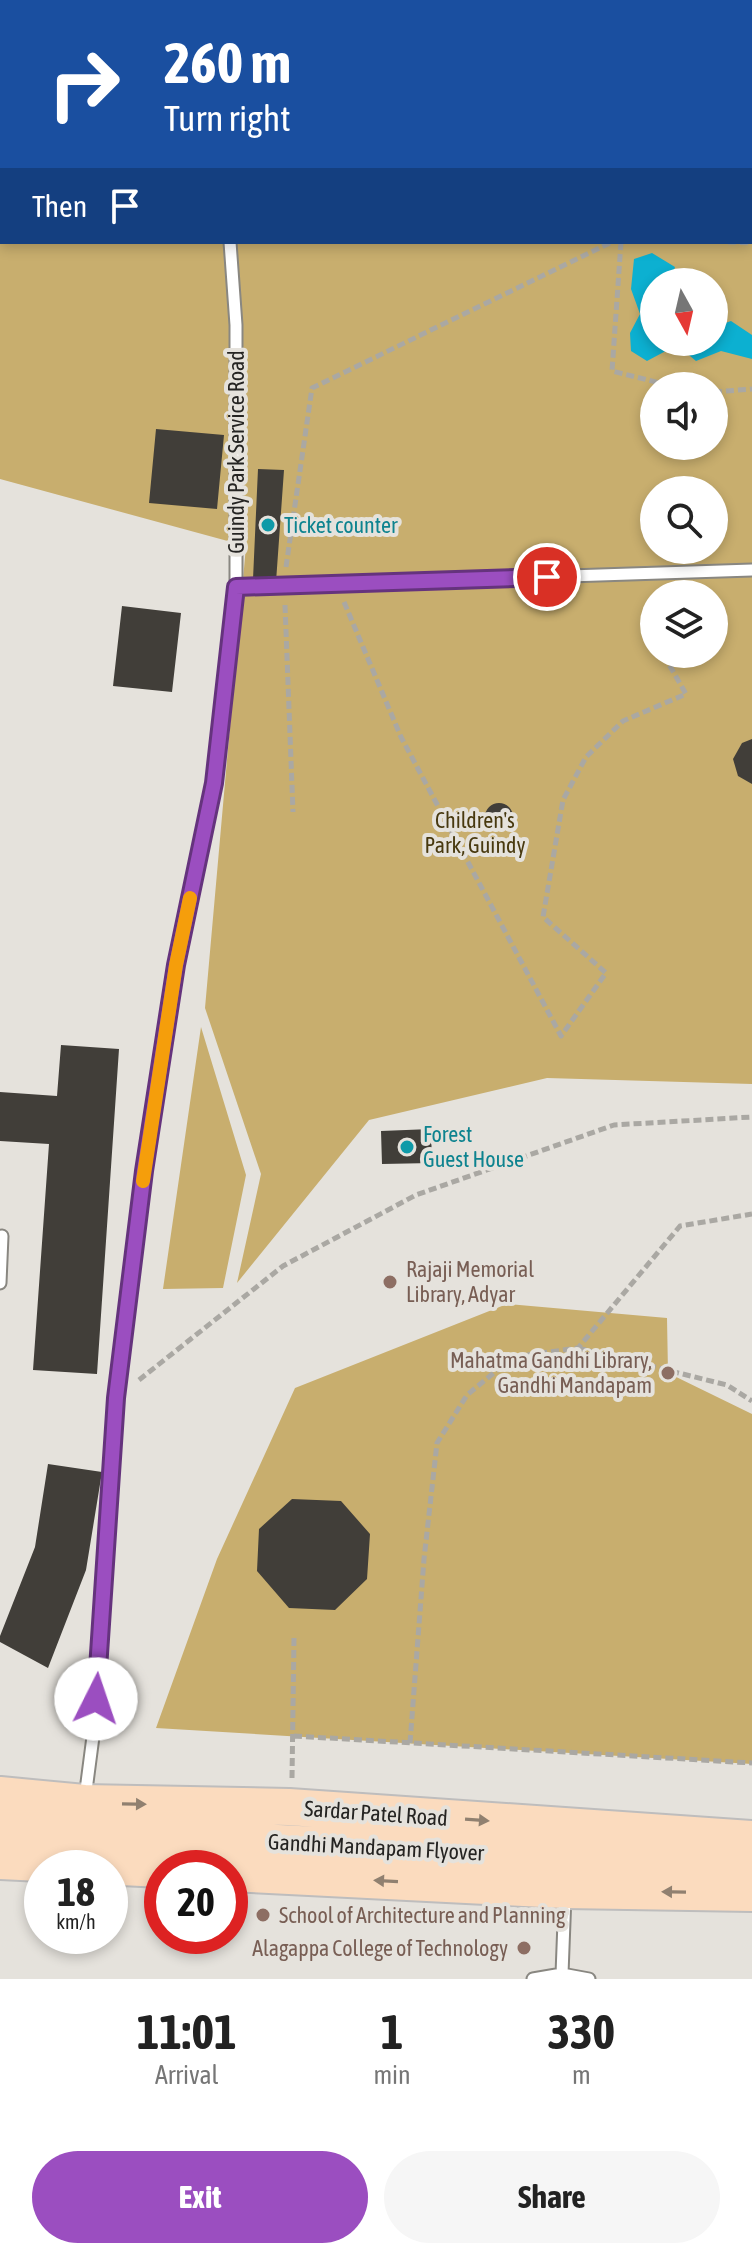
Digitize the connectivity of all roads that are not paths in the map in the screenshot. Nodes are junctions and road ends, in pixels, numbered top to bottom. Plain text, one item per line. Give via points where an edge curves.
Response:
1 (230, 244) edge
2 (752, 570) edge
3 (236, 587) junction
4 (2, 1236) dead end
5 (0, 1283) edge
6 (0, 1795) edge
7 (84, 1803) junction
8 (0, 1829) edge
9 (752, 1839) edge
10 (0, 1861) edge
11 (752, 1867) edge
12 (144, 1868) edge
13 (248, 1874) edge
14 (565, 1890) junction
15 (752, 1893) edge
16 (562, 1974) junction
17 (533, 1979) edge
18 (589, 1979) edge

1 - 3 lane, Guindy Park Service Road via 236,325
2 - 3 lane
3 - 7 lane, Guindy Park Service Road via 214,783 176,965 144,1171 116,1398 94,1729
4 - 5 lane
6 - 7 main road, Sardar Patel Road
7 -> 9 main road, Sardar Patel Road via 289,1807
8 - 11 main road, Gandhi Mandapam Flyover
10 - 12 main road
14 -> 13 main road
15 -> 14 main road
14 - 16 lane
16 - 17 lane
16 - 18 lane

